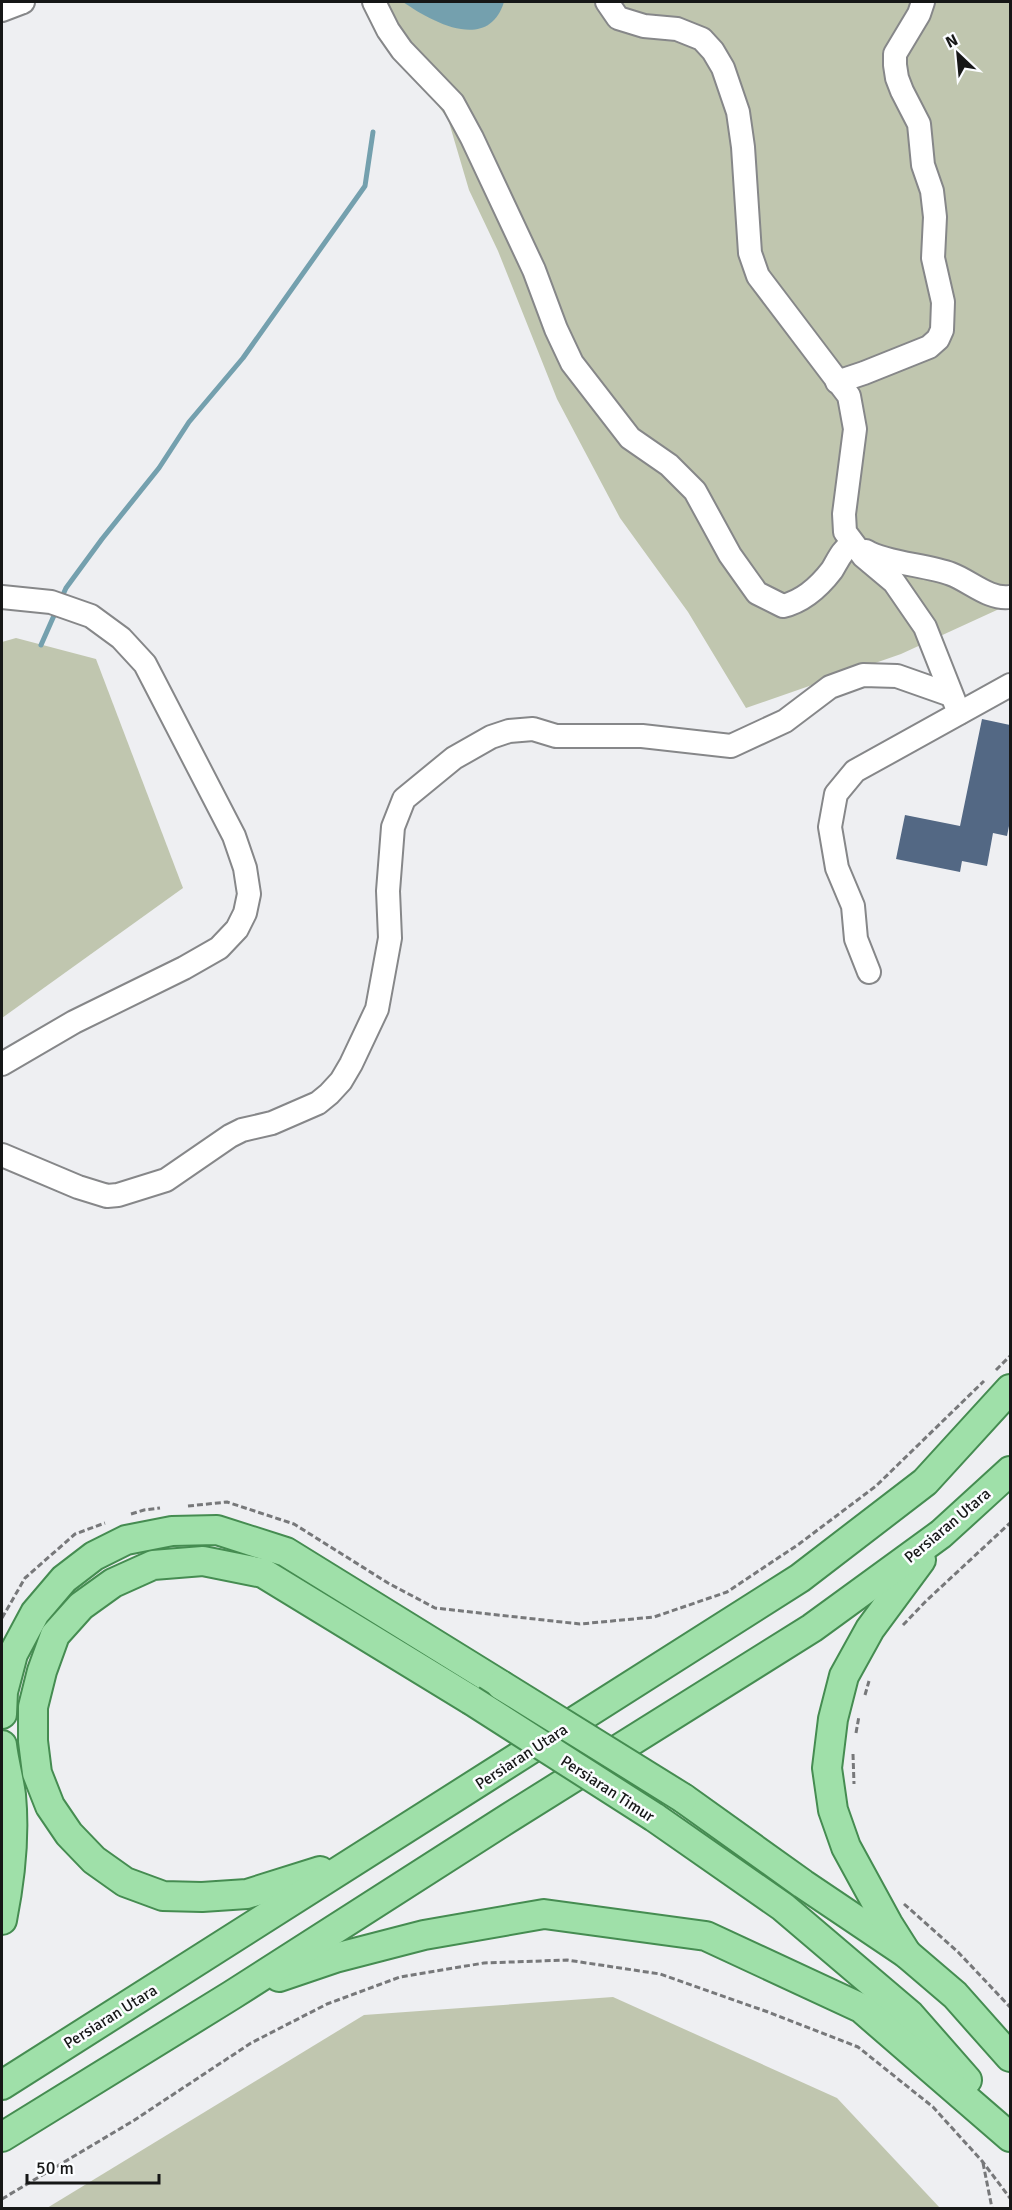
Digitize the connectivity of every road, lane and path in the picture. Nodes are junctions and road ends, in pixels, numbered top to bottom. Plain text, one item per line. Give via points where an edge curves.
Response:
1 (23, 2) edge
2 (374, 2) edge
3 (607, 2) edge
4 (923, 2) edge
5 (2, 10) edge
6 (837, 382) junction
7 (852, 543) junction
8 (2, 597) edge
9 (1011, 597) edge
10 (1011, 684) edge
11 (1011, 694) edge
12 (980, 702) junction
13 (955, 704) junction
14 (869, 972) dead end
15 (2, 1064) edge
16 (2, 1155) edge
17 (1011, 1356) edge
18 (997, 1380) edge
19 (1011, 1471) edge
20 (179, 1507) dead end
21 (167, 1508) dead end
22 (124, 1517) dead end
23 (114, 1520) dead end
24 (1011, 1523) edge
25 (941, 1534) junction
26 (2, 1618) edge
27 (896, 1632) dead end
28 (870, 1679) dead end
29 (863, 1699) dead end
30 (860, 1709) dead end
31 (2, 1714) edge
32 (855, 1740) dead end
33 (2, 1745) edge
34 (853, 1750) dead end
35 (854, 1785) dead end
36 (371, 1852) junction
37 (898, 1899) dead end
38 (2, 1920) edge
39 (907, 1954) junction
40 (232, 1995) junction
41 (1011, 2007) edge
42 (1011, 2057) edge
43 (2, 2085) edge
44 (1011, 2129) edge
45 (2, 2137) edge
46 (1011, 2137) edge
47 (982, 2161) junction
48 (1011, 2198) edge
49 (2, 2199) edge
50 (992, 2208) edge

1 - 5 street
2 - 7 street via 402,50 453,103 534,270 572,363 630,438 669,465 695,491 730,555 757,593 783,606 806,598
3 - 6 street via 618,18 644,26 677,29 702,39 713,51 738,112 750,253 758,276
4 - 6 street via 896,54 895,65 902,91 919,124 923,165 932,191 933,258 943,302 942,330 929,347
6 - 7 street via 849,396 855,429 844,514 845,532
7 - 9 street via 878,556 935,568 984,591
7 - 13 street via 894,582 925,627
8 - 15 street via 51,602 91,616 121,638 145,664 234,836 249,894 237,929 219,948 74,1022
10 - 12 street
11 - 12 street
12 - 13 street
13 - 14 street via 855,771 836,794 830,827 837,868 853,906 856,939
13 - 16 street via 897,676 863,675 830,687 785,721 731,746 642,736 556,736 533,729 491,737 454,758 404,799 393,827 388,891 390,938 377,1010 356,1056 329,1094 291,1116 230,1136 166,1180 118,1195 107,1196 78,1187
17 - 18 path
18 - 20 path via 876,1486 799,1544 727,1592 654,1617 580,1624 435,1608 294,1524 227,1503
18 - 36 main road, Persiaran Utara via 925,1482 800,1578
19 - 25 main road, Persiaran Utara
21 - 22 path
23 - 26 path via 75,1534 25,1578
24 - 27 path
25 - 39 main road via 870,1629 844,1676 826,1768 833,1810 846,1847
25 - 40 main road, Persiaran Utara via 812,1628
28 - 29 path
30 - 32 path
31 - 39 main road, Persiaran Timur, bridge via 13,1654 35,1613 64,1579 94,1556 126,1540 172,1531 217,1530 286,1552 683,1798
33 - 38 main road via 11,1794 12,1842
34 - 35 path
36 - 43 main road, Persiaran Utara
36 - 44 main road, Persiaran Timur, bridge via 247,1894 163,1896 125,1882 94,1860 69,1834 50,1806 37,1773 33,1707 55,1635 81,1606 112,1583 153,1565 203,1561 263,1573 654,1817 783,1907 910,2015
37 - 41 path via 958,1952
39 - 42 main road, Persiaran Timur via 955,1995
40 - 45 main road, Persiaran Utara
40 - 46 main road via 335,1958 424,1935 544,1914 706,1936 861,2008
47 - 48 path
47 - 49 path via 933,2107 848,2043 660,1974 567,1960 484,1963 400,1977 327,2004 251,2043
47 - 50 path

